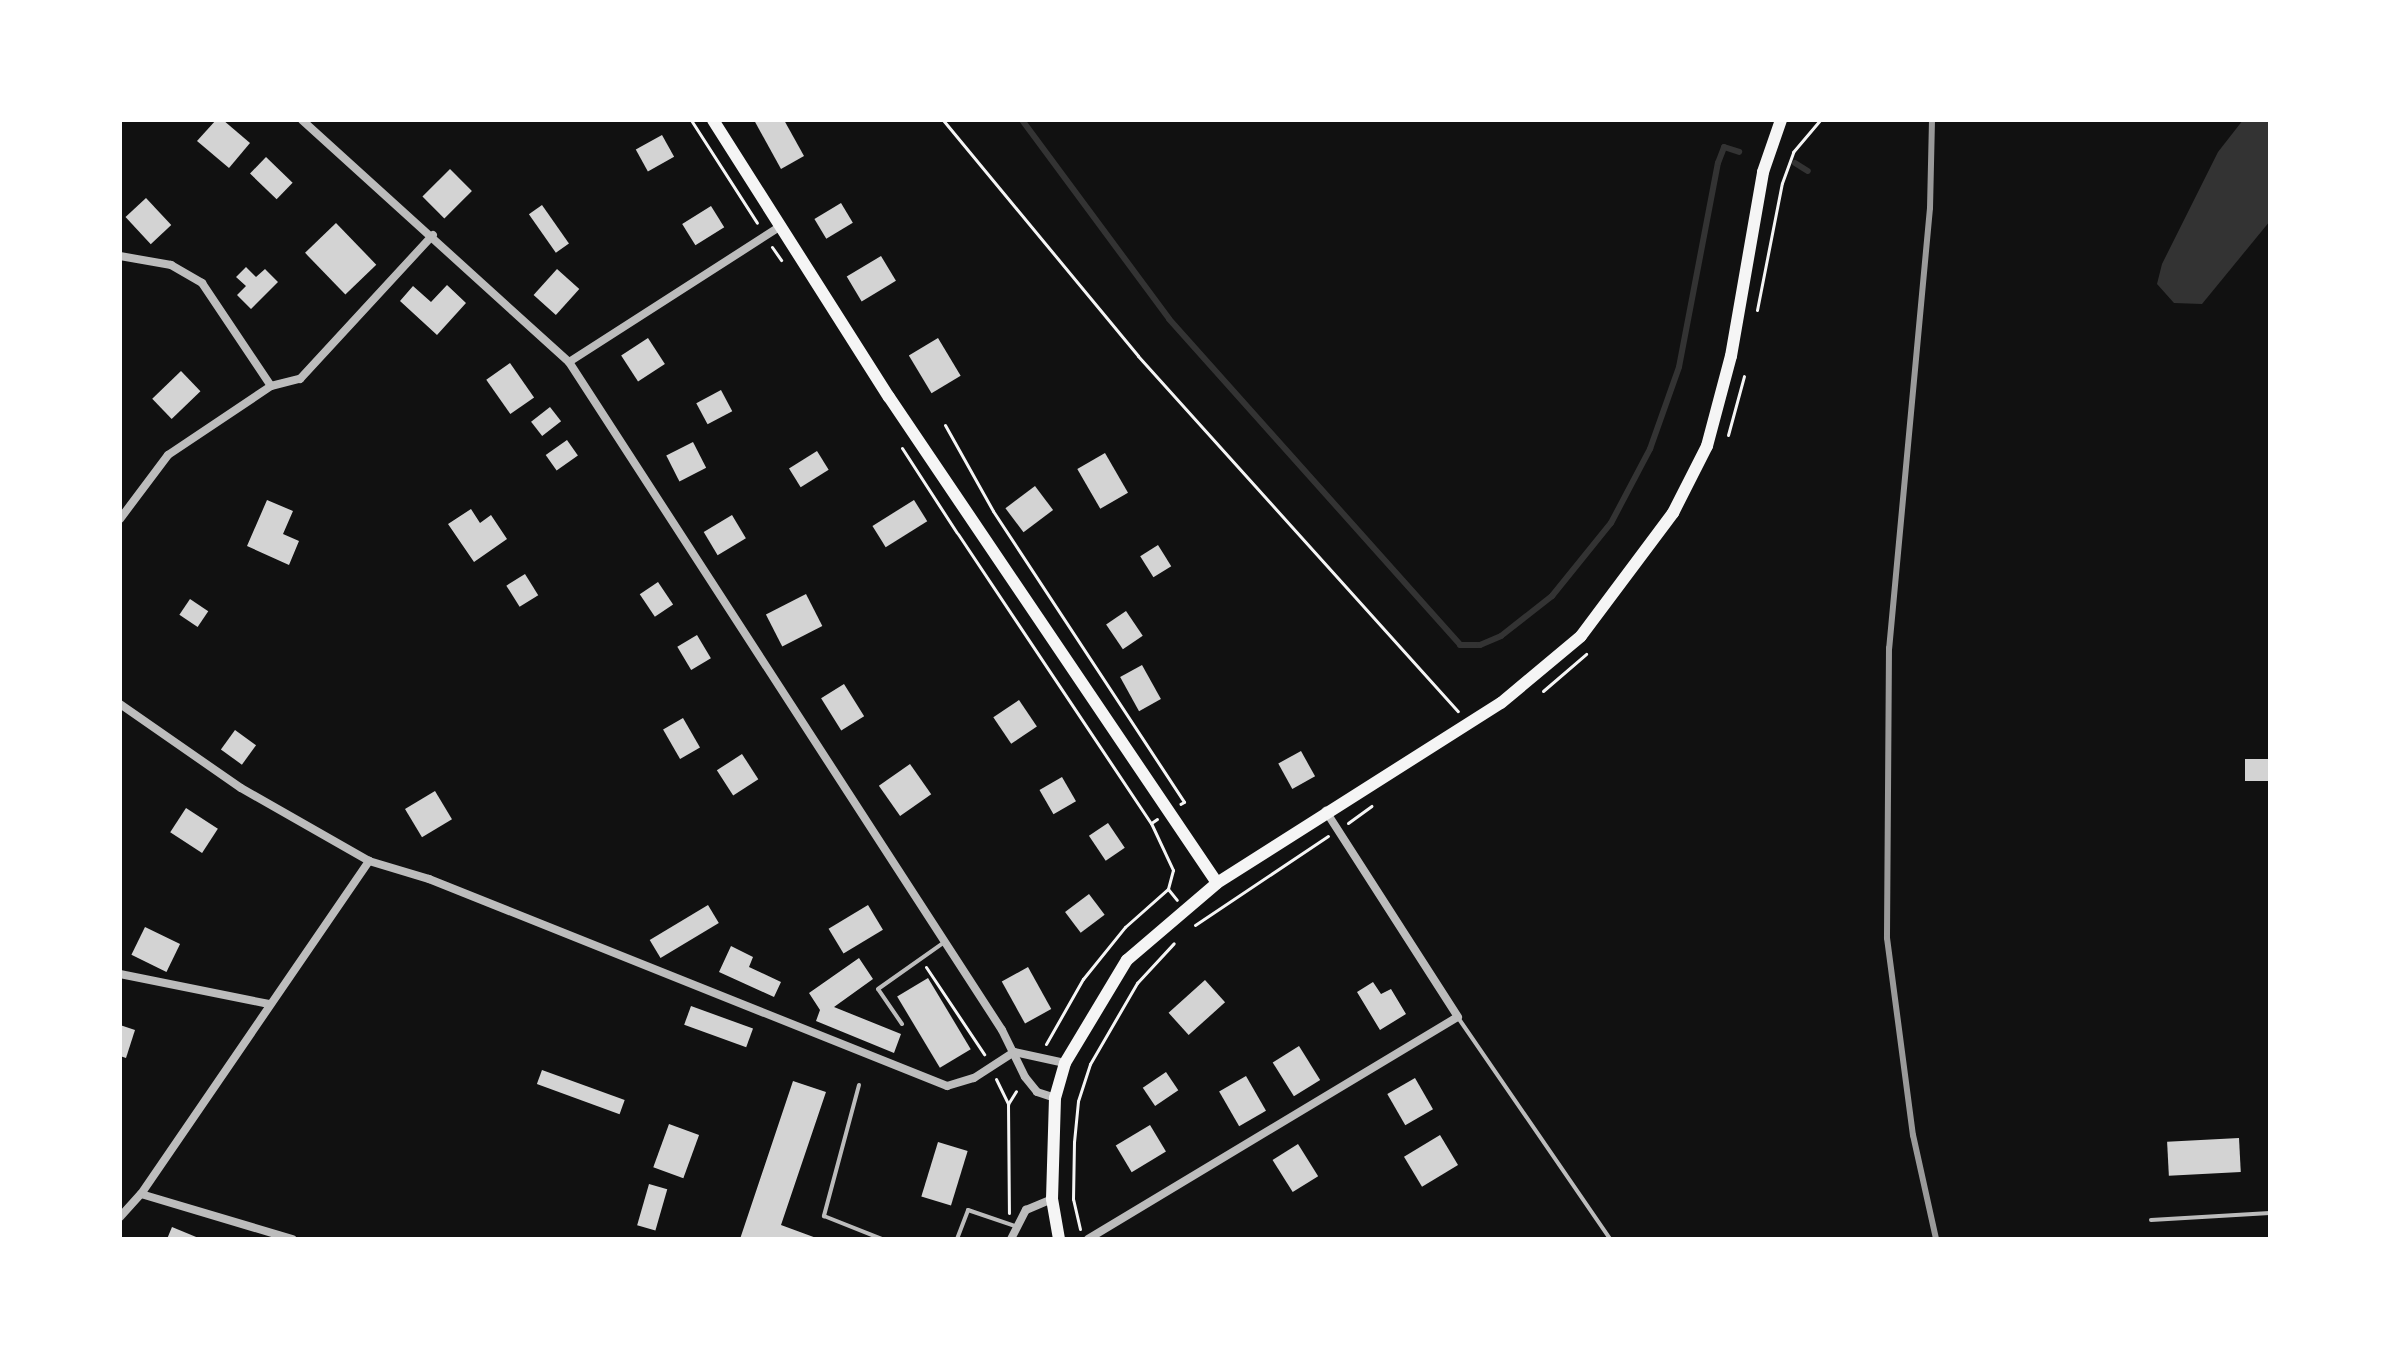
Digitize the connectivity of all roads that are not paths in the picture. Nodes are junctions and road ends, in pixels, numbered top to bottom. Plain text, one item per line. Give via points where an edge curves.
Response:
1 (302, 120) edge
2 (713, 120) edge
3 (1781, 120) edge
4 (779, 227) junction
5 (433, 235) junction
6 (120, 256) edge
7 (569, 362) junction
8 (271, 386) junction
9 (120, 519) edge
10 (120, 704) edge
11 (1326, 811) junction
12 (369, 861) junction
13 (1217, 883) junction
14 (943, 943) junction
15 (120, 974) edge
16 (269, 1004) junction
17 (1458, 1017) junction
18 (902, 1024) dead end
19 (1014, 1052) junction
20 (1065, 1063) junction
21 (859, 1085) dead end
22 (1055, 1098) junction
23 (141, 1194) junction
24 (1052, 1199) junction
25 (2270, 1213) edge
26 (120, 1217) edge
27 (2151, 1220) dead end
28 (1016, 1224) junction
29 (292, 1239) edge
30 (882, 1239) edge
31 (957, 1239) edge
32 (1011, 1239) edge
33 (1059, 1239) edge
34 (1088, 1239) edge
35 (1610, 1239) edge

1 - 5 street
2 - 4 main road
3 - 11 main road via 1763,172 1731,356 1707,446 1673,513 1581,636 1469,723
4 - 7 street
4 - 13 main road
5 - 7 street
5 - 8 street via 300,379
6 - 8 street via 171,265 202,283
7 - 14 street
8 - 9 street via 168,455
10 - 12 street via 241,788
11 - 13 main road
11 - 17 street
12 - 16 street
12 - 19 street via 429,879 947,1086
13 - 20 main road via 1182,907 1127,960
14 - 18 lane via 878,989
14 - 19 street
15 - 16 street
16 - 23 street
17 - 34 street
17 - 35 lane
19 - 20 street
19 - 22 street via 1037,1092
20 - 22 main road
21 - 30 lane via 824,1216
22 - 24 main road
23 - 26 street
23 - 29 street
24 - 28 street via 1034,1203
24 - 33 main road
25 - 27 lane
28 - 31 lane via 968,1210
28 - 32 street

